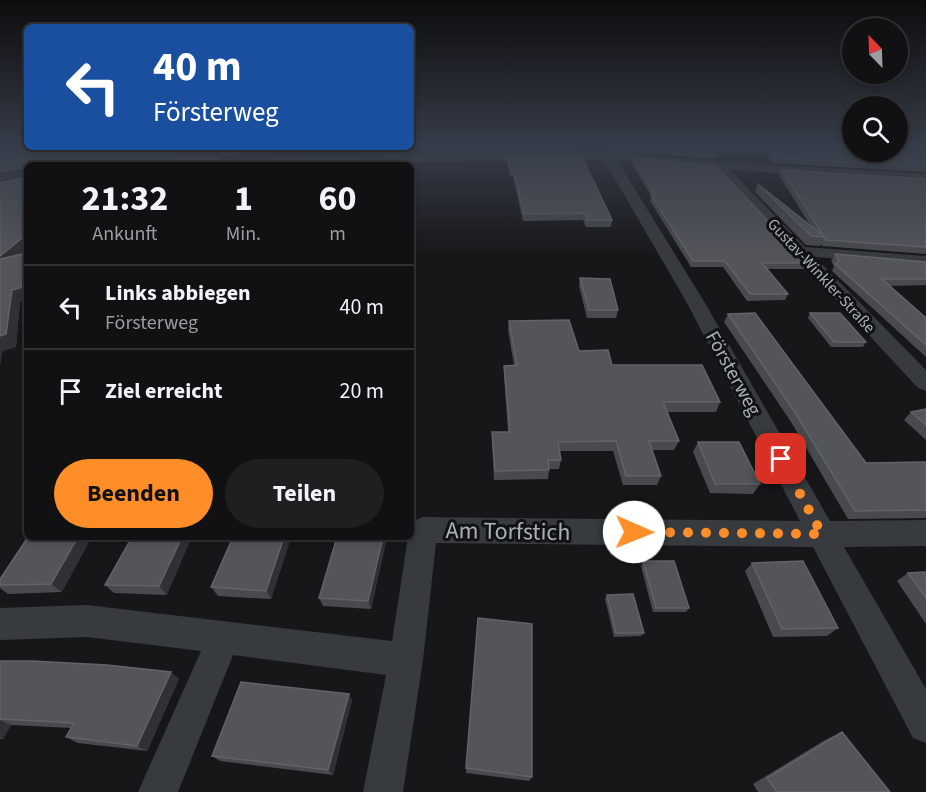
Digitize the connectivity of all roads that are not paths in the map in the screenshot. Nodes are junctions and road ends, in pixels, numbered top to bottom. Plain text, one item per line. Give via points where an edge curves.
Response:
1 (625, 184) edge
2 (736, 184) edge
3 (800, 251) junction
4 (926, 261) edge
5 (926, 383) edge
6 (926, 533) edge
7 (822, 534) junction
8 (0, 624) edge
9 (223, 639) junction
10 (406, 660) junction
11 (926, 725) edge
12 (158, 792) edge
13 (383, 792) edge

1 - 7 street, Försterweg via 696,303
2 - 3 street, Gustav-Winkler-Straße
3 - 4 street
3 - 5 street, Gustav-Winkler-Straße
6 - 7 street
7 - 10 street, Am Torfstich via 423,530
7 - 11 street, Försterweg
8 - 9 street via 87,621
9 - 10 street
9 - 12 street
10 - 13 street, Am Torfstich

